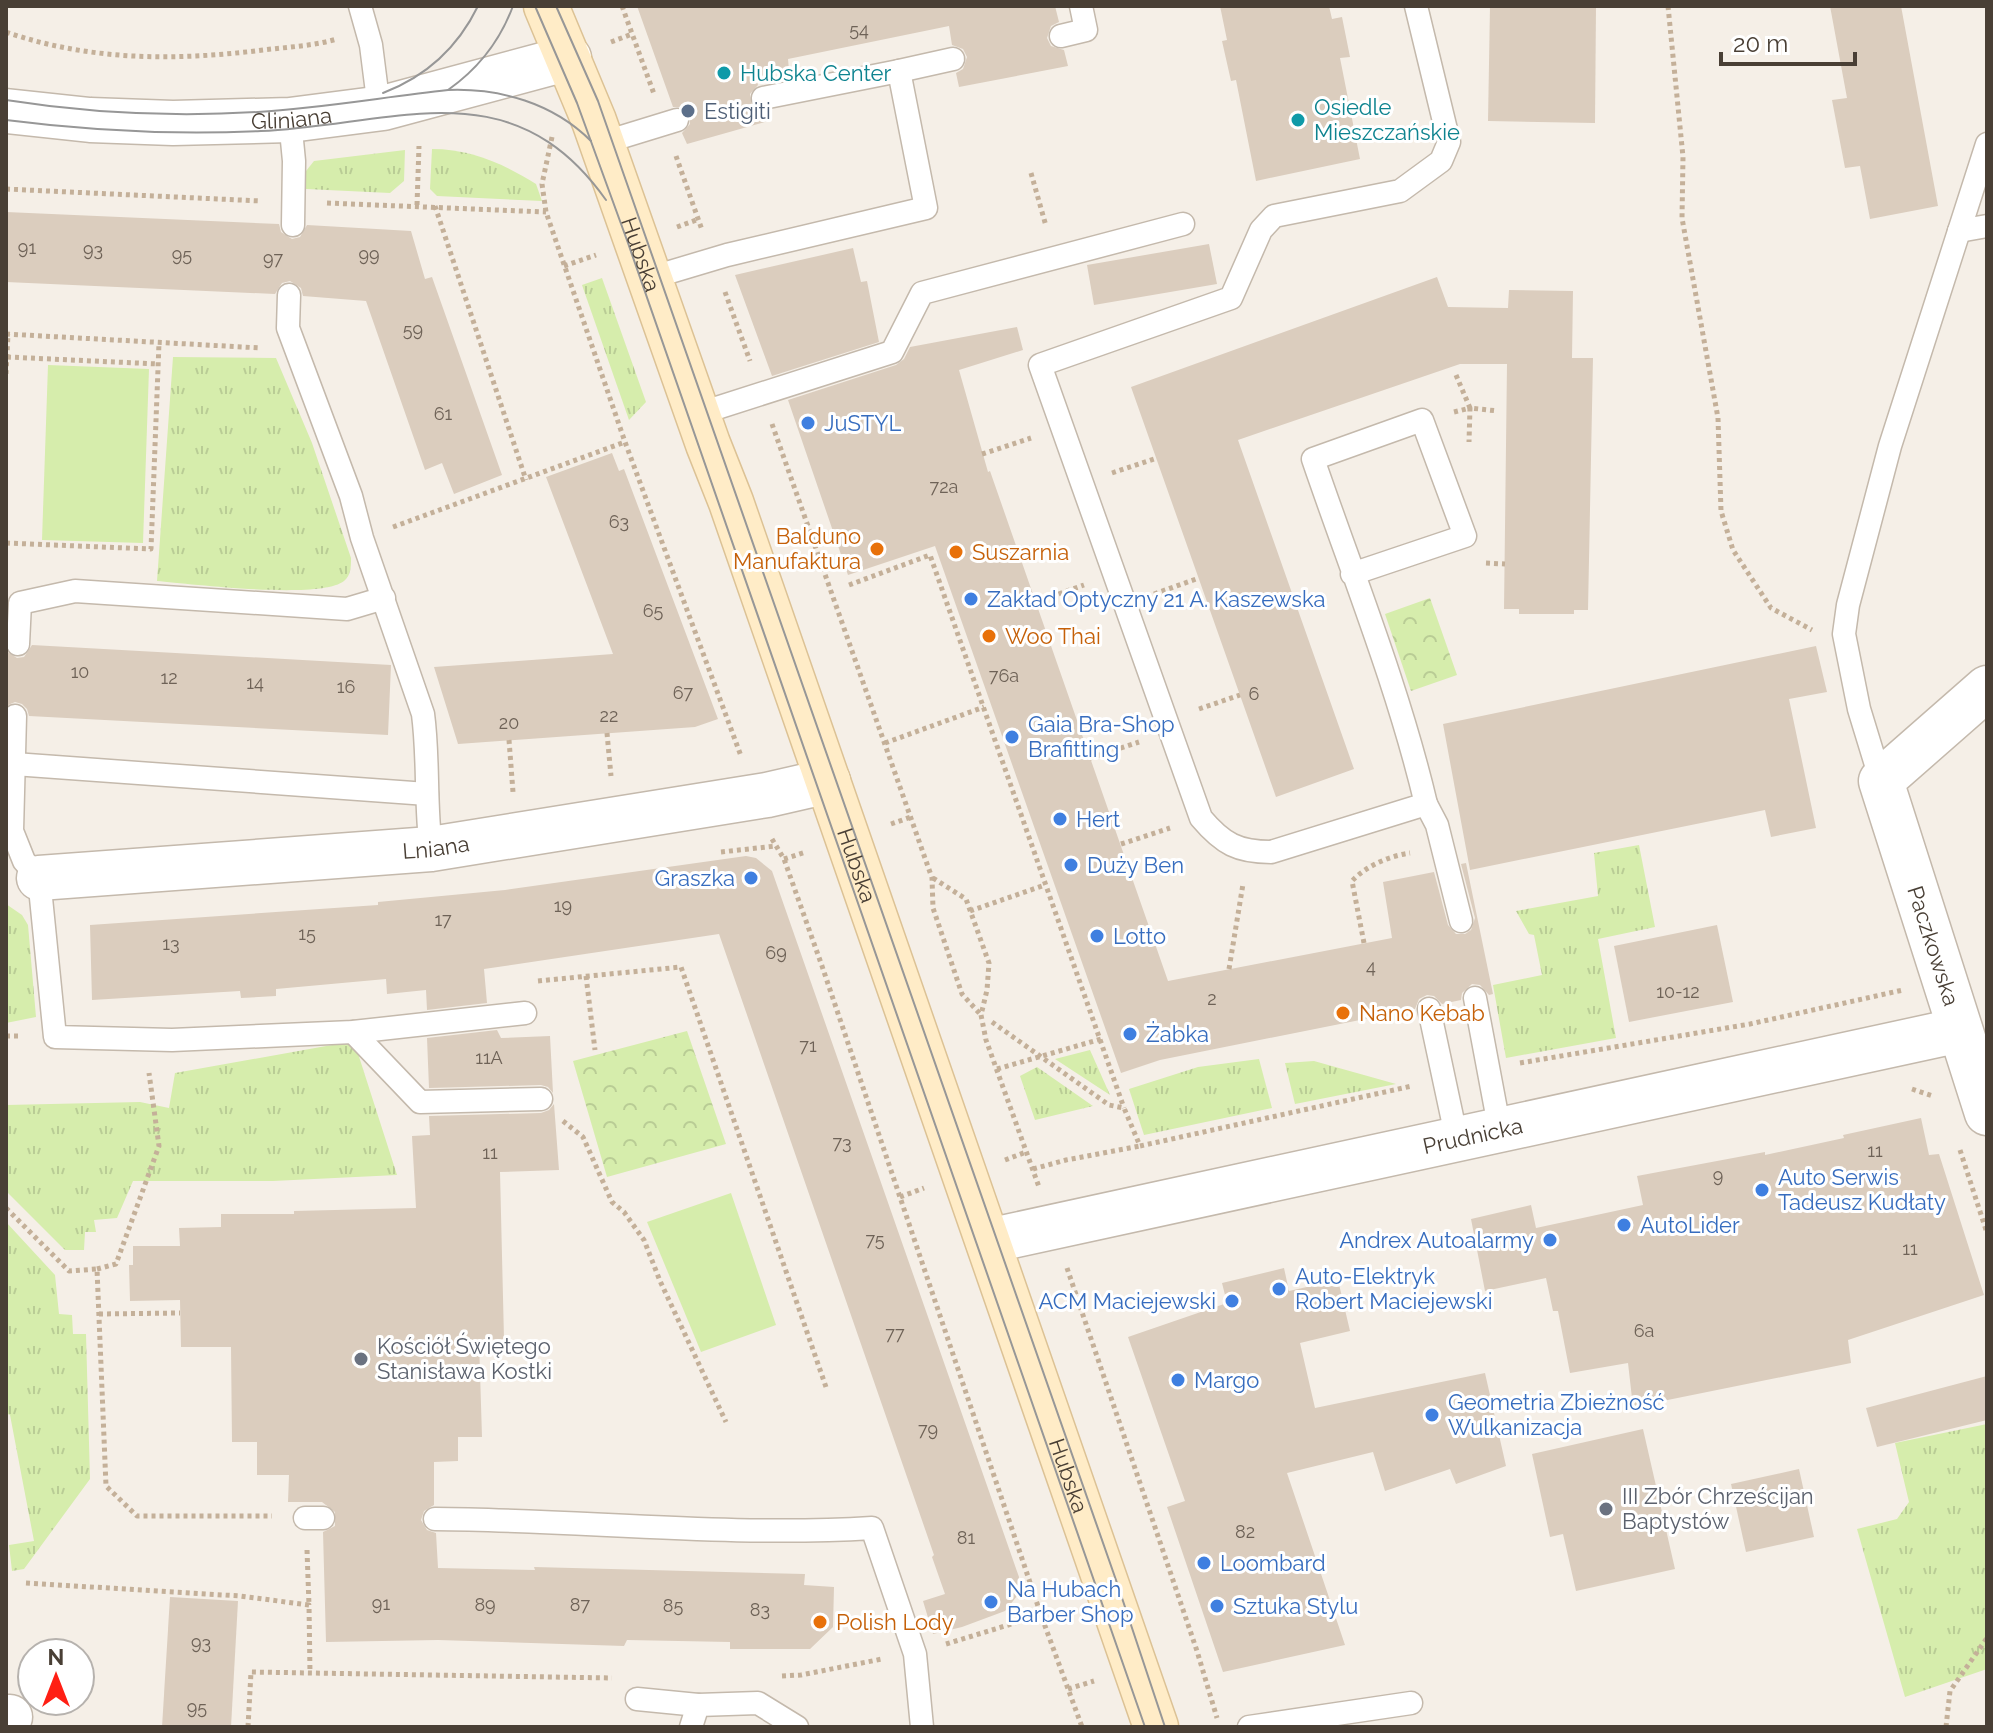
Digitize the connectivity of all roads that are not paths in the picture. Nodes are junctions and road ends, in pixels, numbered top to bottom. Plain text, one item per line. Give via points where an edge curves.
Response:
1 (360, 6) edge
2 (546, 6) edge
3 (1081, 6) edge
4 (1416, 6) edge
5 (1061, 36) dead end
6 (569, 58) junction
7 (953, 59) dead end
8 (899, 71) junction
9 (763, 98) dead end
10 (379, 108) junction
11 (6, 111) edge
12 (290, 120) junction
13 (671, 122) road end
14 (602, 143) junction
15 (1987, 144) edge
16 (294, 214) road end
17 (1183, 224) dead end
18 (1987, 226) edge
19 (1959, 231) junction
20 (650, 278) junction
21 (289, 295) dead end
22 (698, 414) junction
23 (1352, 574) junction
24 (384, 598) junction
25 (13, 603) edge
26 (18, 644) dead end
27 (1980, 703) edge
28 (15, 716) dead end
29 (14, 764) junction
30 (828, 781) junction
31 (1881, 781) junction
32 (427, 794) junction
33 (1426, 804) junction
34 (431, 849) junction
35 (39, 878) junction
36 (1461, 921) dead end
37 (1475, 998) dead end
38 (1429, 1009) dead end
39 (525, 1013) dead end
40 (1960, 1030) junction
41 (353, 1032) junction
42 (541, 1099) road end
43 (1971, 1124) edge
44 (1500, 1131) junction
45 (1457, 1140) junction
46 (988, 1241) junction
47 (435, 1519) dead end
48 (637, 1699) dead end
49 (1411, 1703) dead end
50 (698, 1705) junction
51 (1380, 1718) edge
52 (691, 1727) edge
53 (797, 1727) edge
54 (922, 1727) edge
55 (1156, 1727) edge
56 (1249, 1727) edge

1 - 10 lane
2 - 6 street, Hubska
3 - 5 lane via 1086,30
4 - 33 lane via 1449,142 1441,161 1400,191 1274,216 1261,230 1231,298 1040,365 1201,818 1225,843 1249,852 1271,852
6 - 10 street, Gliniana
6 - 14 street, Hubska
7 - 8 lane
8 - 9 lane
8 - 20 lane via 926,208
10 - 12 street, Gliniana
11 - 12 street, Gliniana via 159,123
12 - 16 lane
13 - 14 lane
14 - 20 street, Hubska
15 - 19 lane
17 - 22 lane via 922,293 892,352
18 - 19 lane
19 - 31 lane via 1890,446 1848,605 1844,634
20 - 22 street, Hubska
21 - 24 lane via 288,328
22 - 30 street, Hubska
23 - 23 lane via 1313,459 1422,420 1465,536
23 - 33 lane via 1408,733
24 - 25 lane via 347,609 75,591
24 - 32 lane via 423,714
25 - 26 lane
27 - 31 street
28 - 29 lane
29 - 32 lane
29 - 35 lane via 12,831 24,861
30 - 34 street, Lniana
30 - 46 street, Hubska
31 - 40 street, Paczkowska
32 - 34 lane
33 - 36 lane via 1437,825
34 - 35 street, Lniana
35 - 41 lane via 55,1037
37 - 44 lane
38 - 45 lane
39 - 41 lane
40 - 43 street, Paczkowska
40 - 44 street, Prudnicka
41 - 42 lane via 420,1102
44 - 45 street, Prudnicka
45 - 46 street, Prudnicka
46 - 55 street, Hubska
47 - 54 lane via 806,1532 872,1528 915,1654
48 - 50 lane
49 - 51 lane
50 - 52 lane
50 - 53 lane via 758,1703
51 - 56 lane

